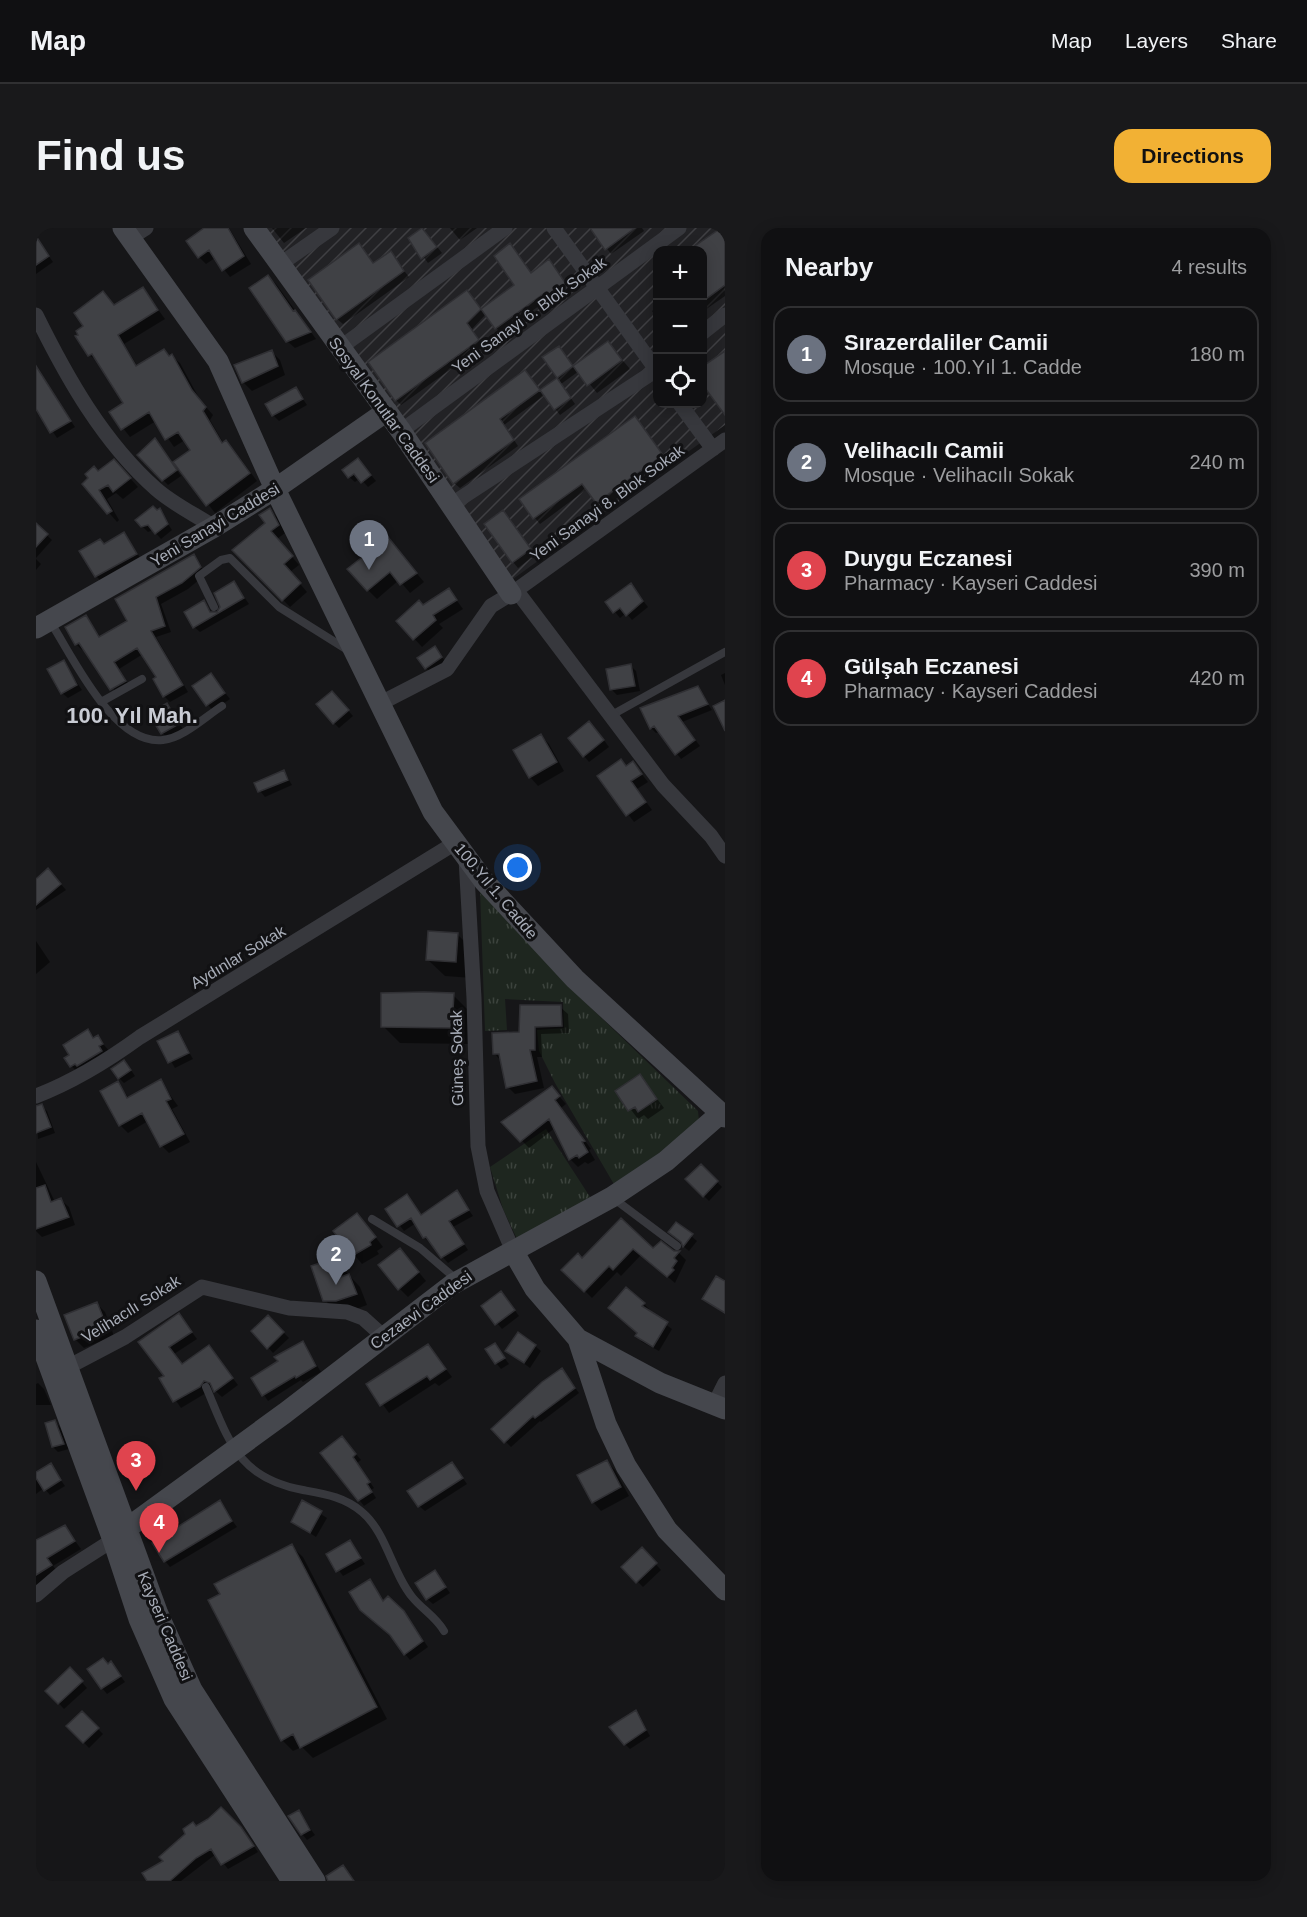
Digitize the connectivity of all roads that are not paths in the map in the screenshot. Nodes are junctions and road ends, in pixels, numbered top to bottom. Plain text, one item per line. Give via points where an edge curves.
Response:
1 (254, 228) edge
2 (332, 228) edge
3 (505, 228) edge
4 (554, 228) edge
5 (679, 228) edge
6 (134, 231) edge
7 (279, 265) junction
8 (598, 288) junction
9 (36, 315) edge
10 (725, 315) edge
11 (707, 329) edge
12 (40, 335) edge
13 (341, 347) junction
14 (653, 365) edge
15 (653, 374) edge
16 (684, 408) edge
17 (387, 411) junction
18 (401, 431) junction
19 (719, 445) edge
20 (275, 489) junction
21 (452, 504) junction
22 (214, 527) junction
23 (514, 592) junction
24 (214, 607) dead end
25 (43, 624) edge
26 (725, 652) edge
27 (356, 656) junction
28 (142, 679) dead end
29 (101, 702) junction
30 (379, 704) junction
31 (222, 706) dead end
32 (610, 716) junction
33 (461, 851) junction
34 (725, 856) edge
35 (36, 1096) edge
36 (723, 1113) edge
37 (612, 1197) junction
38 (372, 1219) dead end
39 (677, 1246) dead end
40 (513, 1251) junction
41 (36, 1281) edge
42 (457, 1281) junction
43 (36, 1330) edge
44 (383, 1336) junction
45 (578, 1339) junction
46 (68, 1367) junction
47 (725, 1383) edge
48 (206, 1387) dead end
49 (719, 1407) edge
50 (233, 1449) junction
51 (119, 1534) junction
52 (725, 1590) edge
53 (36, 1595) edge
54 (444, 1631) dead end
55 (292, 1881) edge
56 (315, 1881) edge

1 - 7 street, Sosyal Konutlar Caddesi
2 - 7 street
3 - 13 street
4 - 8 street
5 - 8 street, Yeni Sanayi 6. Blok Sokak
6 - 20 street, 100.Yıl 1. Cadde via 218,361
7 - 13 street, Sosyal Konutlar Caddesi
8 - 14 street
8 - 18 street, Yeni Sanayi 6. Blok Sokak
9 - 12 street
10 - 11 street
12 - 22 street via 120,450 157,490
13 - 17 street, Sosyal Konutlar Caddesi
15 - 21 street
16 - 19 street
17 - 18 street, Sosyal Konutlar Caddesi
17 - 20 street, Yeni Sanayi Caddesi
18 - 21 street, Sosyal Konutlar Caddesi
19 - 23 street, Yeni Sanayi 8. Blok Sokak
20 - 22 street, Yeni Sanayi Caddesi
20 - 27 street, 100.Yıl 1. Cadde
21 - 23 street, Sosyal Konutlar Caddesi
22 - 25 street, Yeni Sanayi Caddesi
23 - 30 street, Yeni Sanayi 8. Blok Sokak via 490,606 447,669
23 - 32 street
24 - 27 lane via 199,576 230,558 279,607
25 - 29 lane
26 - 32 lane
27 - 30 street, 100.Yıl 1. Cadde
28 - 29 lane
29 - 31 lane via 119,724 156,740 180,734
30 - 33 street, 100.Yıl 1. Cadde via 434,812
32 - 34 street
33 - 35 street, Aydınlar Sokak via 141,1036 72,1082
33 - 36 street, 100.Yıl 1. Cadde via 574,979
33 - 40 street, Güneş Sokak via 474,998 478,1146 487,1191
36 - 37 street, Cezaevi Caddesi via 666,1161
37 - 39 lane
37 - 40 street, Cezaevi Caddesi
38 - 42 lane via 420,1248
40 - 42 street, Cezaevi Caddesi
40 - 45 street via 536,1289
41 - 46 street, Kayseri Caddesi
42 - 44 street, Cezaevi Caddesi
43 - 51 street, Kayseri Caddesi
44 - 46 street, Velihacılı Sokak via 363,1318 347,1312 289,1308 202,1287 116,1342
44 - 50 street, Cezaevi Caddesi
45 - 49 street via 660,1383
45 - 52 street via 606,1424 626,1466 667,1530
46 - 51 street, Kayseri Caddesi
47 - 49 street
48 - 50 lane
50 - 51 street, Cezaevi Caddesi
50 - 54 lane via 269,1481 332,1495 363,1513 376,1529 411,1597
51 - 53 street
51 - 55 street, Kayseri Caddesi via 139,1619 174,1699
51 - 56 street, Kayseri Caddesi via 192,1690

